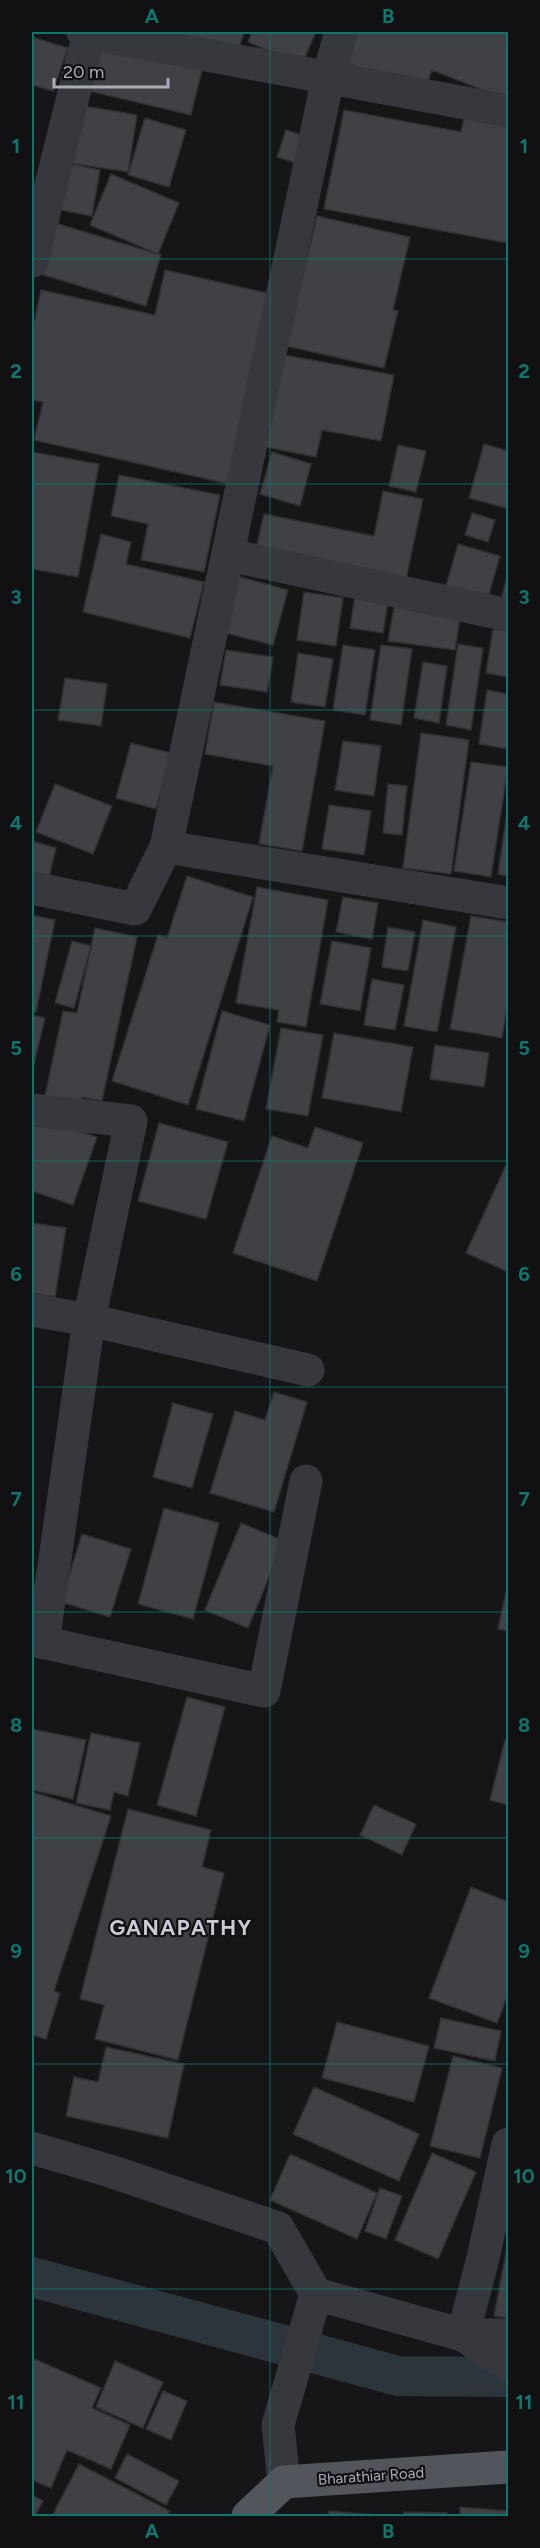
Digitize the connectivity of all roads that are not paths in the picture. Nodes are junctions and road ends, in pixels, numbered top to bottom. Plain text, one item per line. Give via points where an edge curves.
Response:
1 (86, 32) edge
2 (341, 32) edge
3 (328, 78) junction
4 (508, 111) edge
5 (32, 261) edge
6 (229, 555) junction
7 (508, 615) edge
8 (166, 847) junction
9 (32, 888) edge
10 (508, 903) edge
11 (32, 1110) edge
12 (32, 1310) edge
13 (89, 1320) junction
14 (308, 1370) dead end
15 (306, 1480) dead end
16 (37, 1642) edge
17 (508, 2144) edge
18 (32, 2148) edge
19 (315, 2296) junction
20 (508, 2335) edge
21 (464, 2336) junction
22 (508, 2365) edge
23 (508, 2467) edge
24 (284, 2482) junction
25 (248, 2517) edge

1 - 3 street
1 - 5 street
2 - 3 street
3 - 4 street
3 - 6 street
6 - 7 street
6 - 8 street
8 - 9 street via 135,909
8 - 10 street
11 - 13 street via 131,1121
12 - 13 street
13 - 14 street
13 - 16 street
15 - 16 street via 264,1691
17 - 21 street
18 - 19 street via 278,2228
19 - 21 street
19 - 24 street via 278,2425
20 - 21 street
21 - 22 street
23 - 24 main road, Bharathiar Road
24 - 25 main road

